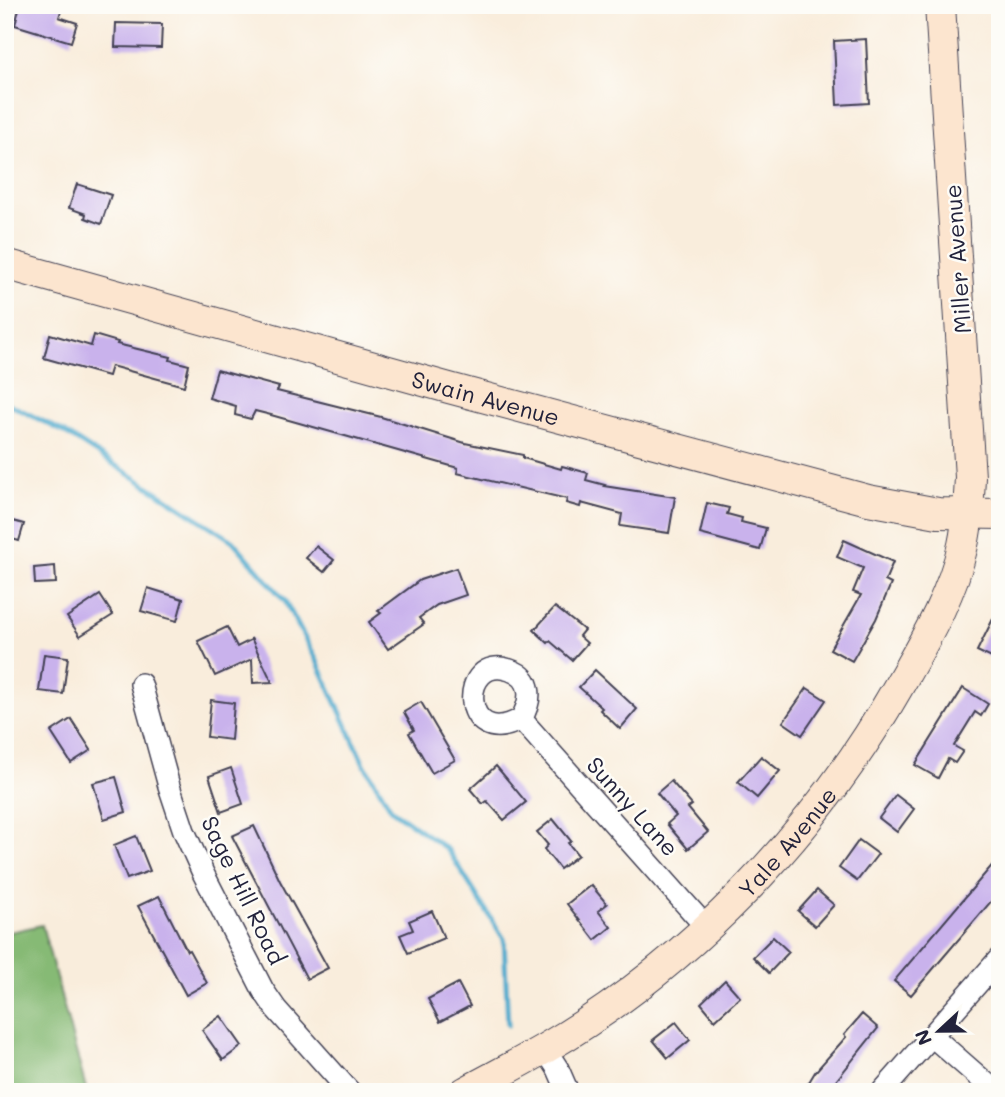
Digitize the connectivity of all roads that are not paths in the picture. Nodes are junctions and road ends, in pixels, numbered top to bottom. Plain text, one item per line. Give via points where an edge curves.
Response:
1 (940, 5) edge
2 (5, 264) edge
3 (968, 513) junction
4 (1000, 513) edge
5 (141, 684) dead end
6 (521, 719) dead end
7 (706, 927) junction
8 (1000, 958) edge
9 (932, 1036) junction
10 (545, 1049) junction
11 (350, 1092) edge
12 (465, 1092) edge
13 (568, 1092) edge
14 (883, 1092) edge
15 (996, 1092) edge

1 - 3 main road, Miller Avenue via 968,426
2 - 3 main road, Swain Avenue via 868,500 928,512
3 - 4 main road
3 - 7 main road, Yale Avenue via 950,583 885,709 819,806
5 - 11 street, Sage Hill Road via 184,831 209,885 276,1009
6 - 7 street, Sunny Lane
7 - 10 main road, Yale Avenue via 629,991
8 - 9 street
9 - 14 street
9 - 15 street
10 - 12 main road, Yale Avenue
10 - 13 street

